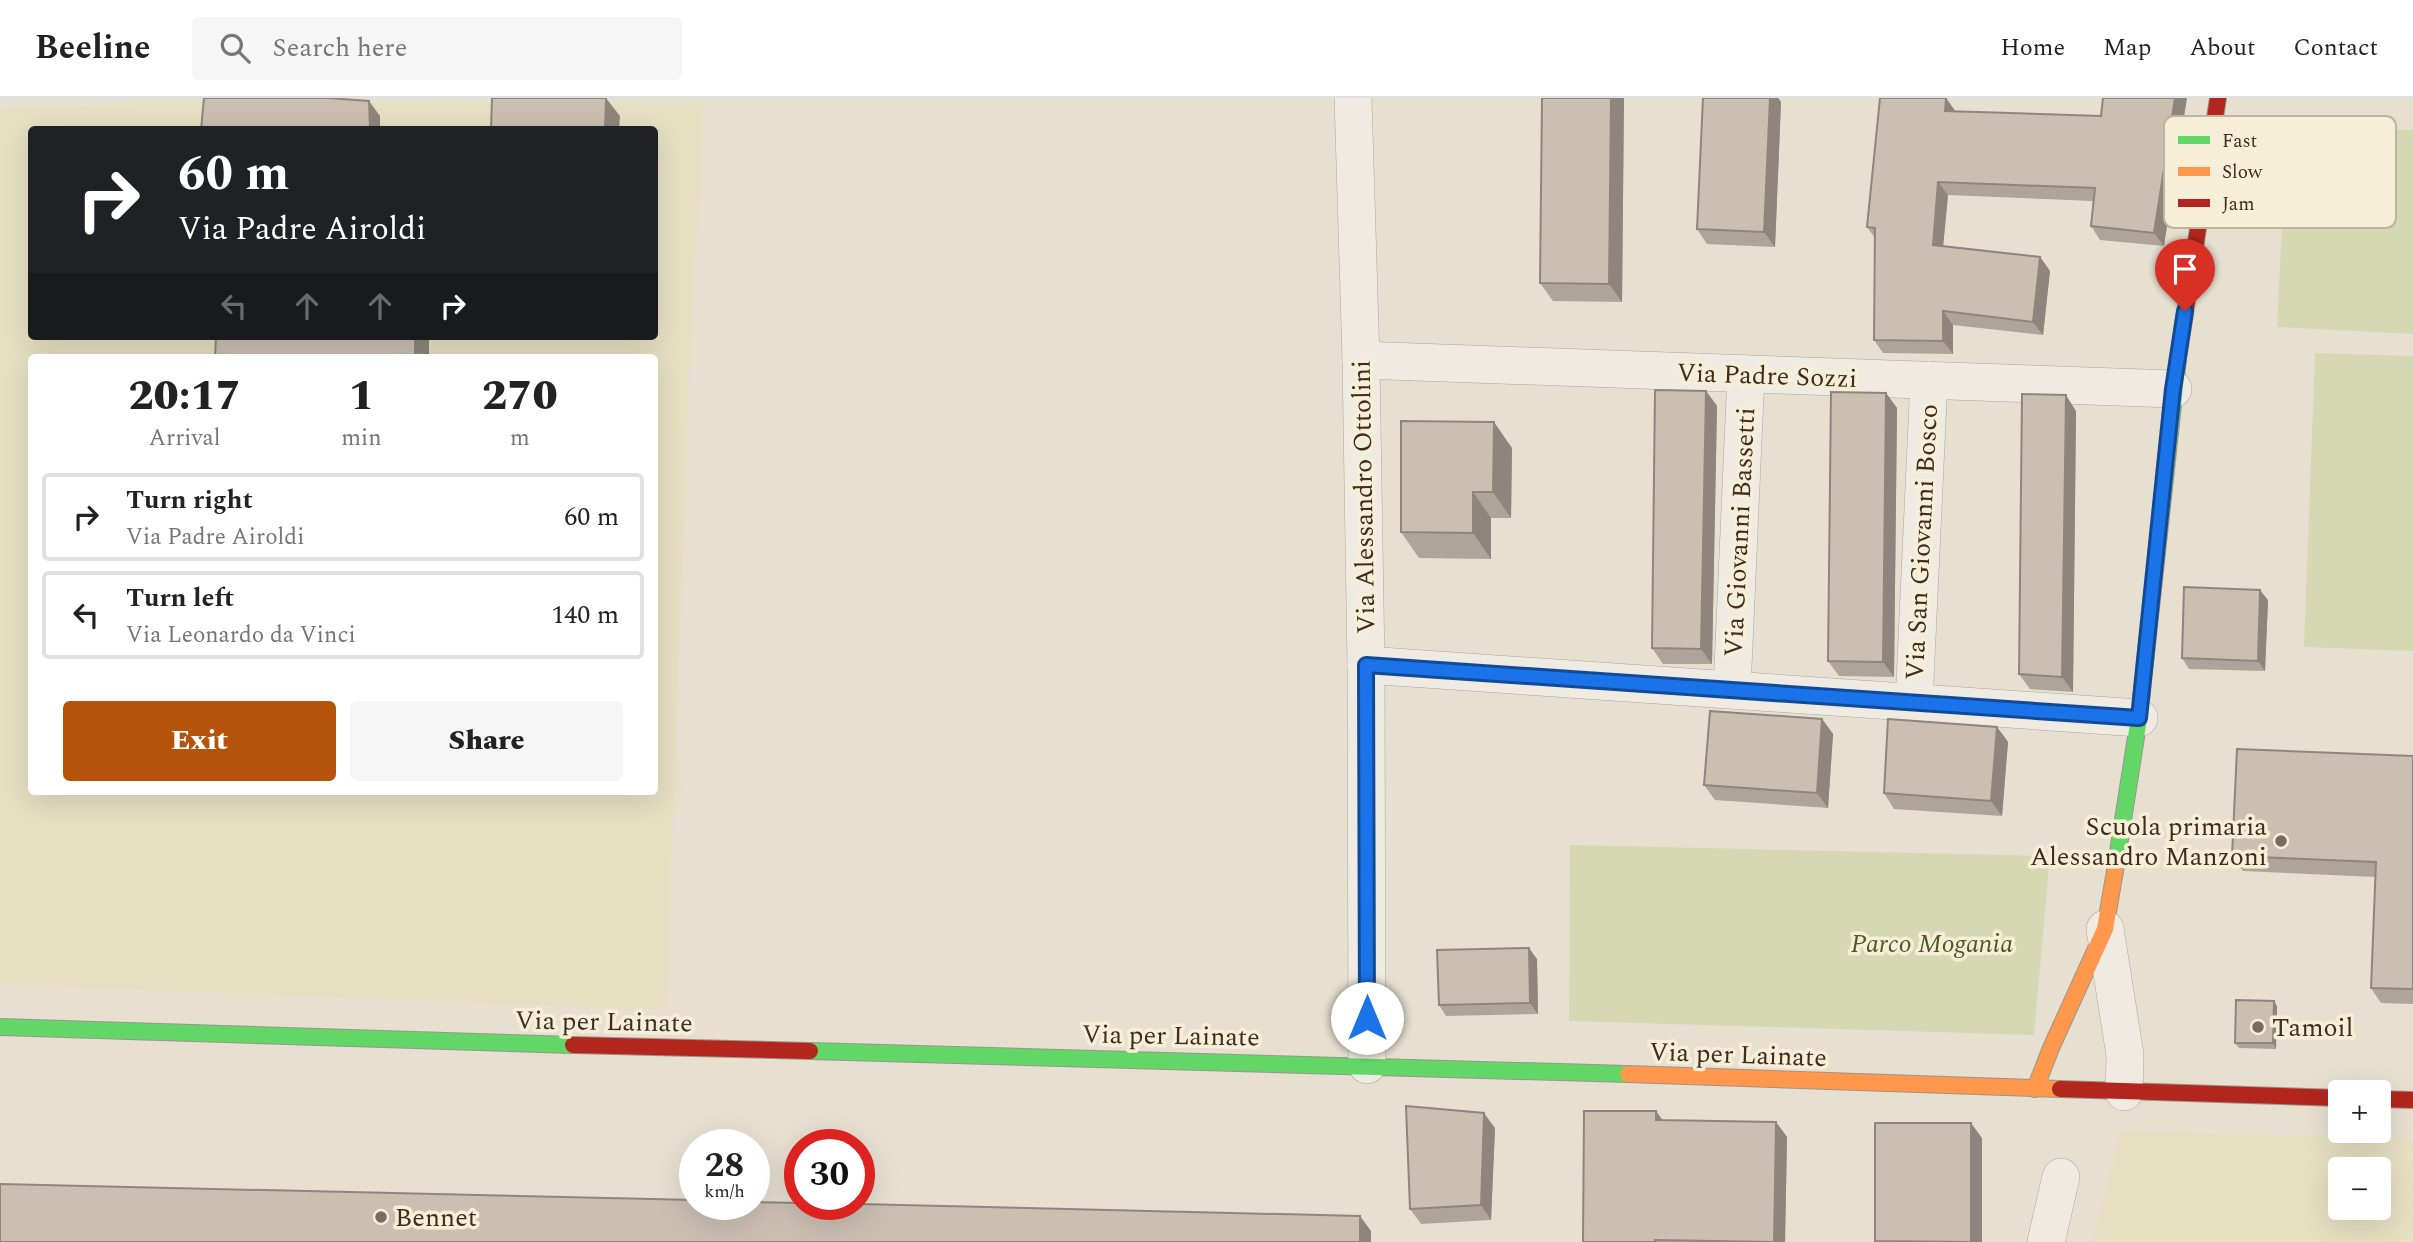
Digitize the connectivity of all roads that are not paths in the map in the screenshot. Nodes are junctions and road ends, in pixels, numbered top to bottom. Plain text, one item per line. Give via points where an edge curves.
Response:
1 (1353, 98) edge
2 (2218, 98) edge
3 (2215, 116) edge
4 (2198, 228) edge
5 (1362, 360) junction
6 (1746, 374) junction
7 (1928, 380) junction
8 (2173, 389) junction
9 (1366, 665) junction
10 (1732, 690) junction
11 (1914, 703) junction
12 (2139, 718) junction
13 (2105, 929) junction
14 (0, 1027) edge
15 (1367, 1065) junction
16 (2035, 1089) junction
17 (2124, 1092) junction
18 (2328, 1098) edge
19 (2391, 1099) edge
20 (2413, 1100) edge
21 (2061, 1177) dead end
22 (2046, 1242) edge

1 - 5 street, Via Alessandro Ottolini
2 - 3 street
4 - 8 street
5 - 6 street, Via Padre Sozzi
5 - 9 street, Via Alessandro Ottolini
6 - 7 street, Via Padre Sozzi
6 - 10 street, Via Giovanni Bassetti
7 - 8 street, Via Padre Sozzi
7 - 11 street, Via San Giovanni Bosco
8 - 12 street
9 - 10 street
9 - 15 street, Via Alessandro Ottolini
10 - 11 street
11 - 12 street
12 - 13 street
13 - 16 street
13 - 17 street via 2125,1055
14 - 15 street, Via per Lainate
15 - 16 street, Via per Lainate
16 - 17 street, Via per Lainate
17 - 18 street, Via per Lainate
19 - 20 street
21 - 22 street

